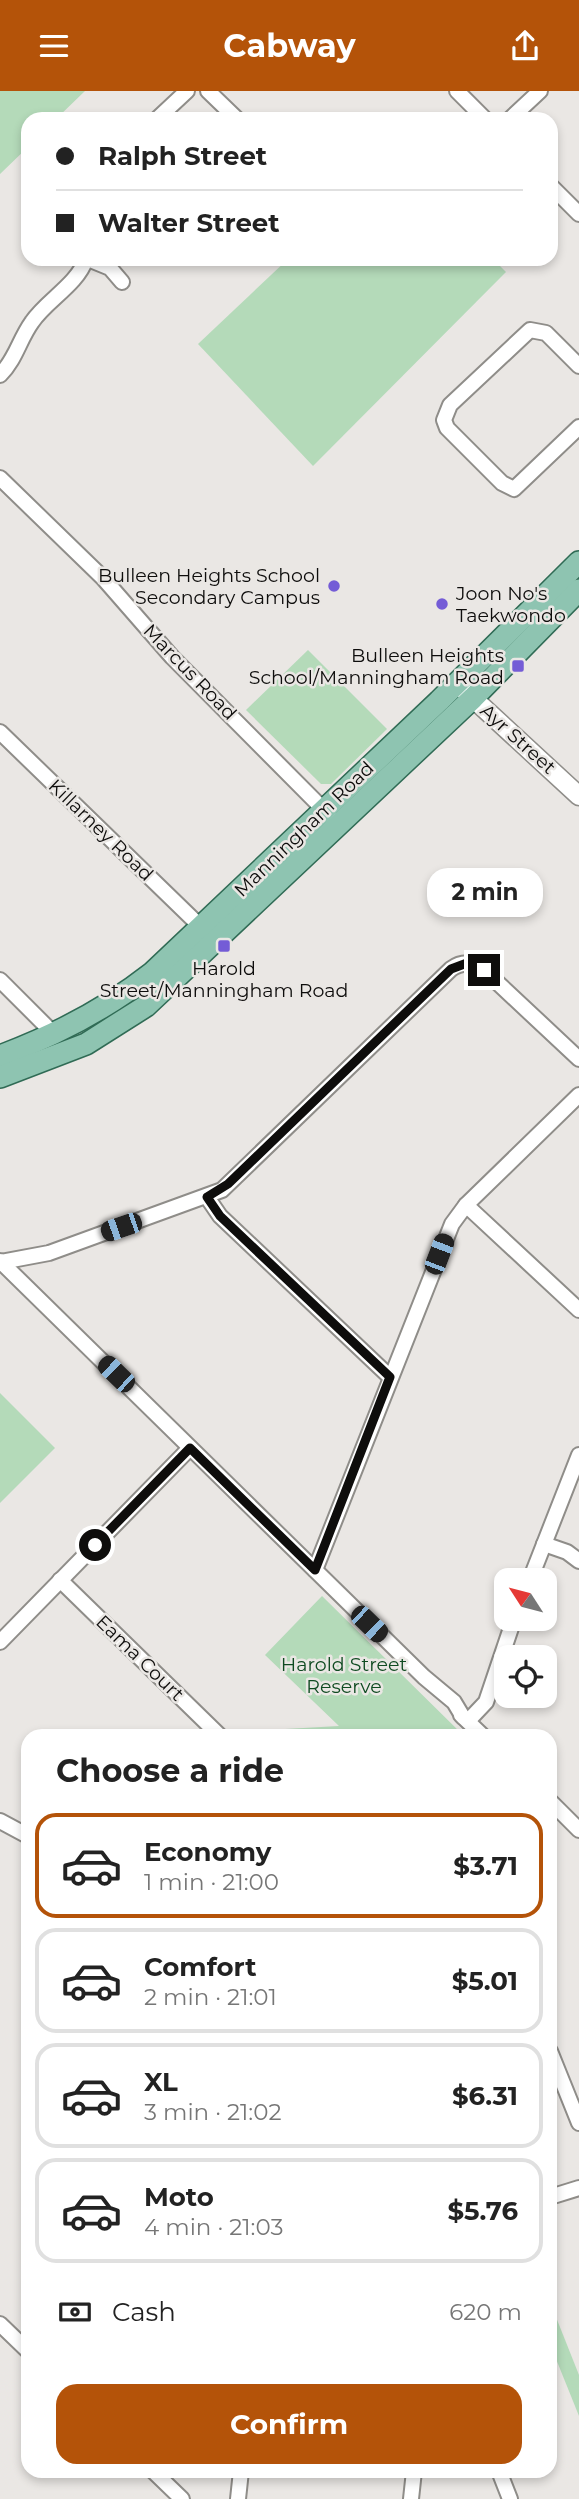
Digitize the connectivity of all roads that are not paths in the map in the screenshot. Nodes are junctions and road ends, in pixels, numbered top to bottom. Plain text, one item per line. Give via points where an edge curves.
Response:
1 (187, 91) edge
2 (208, 91) edge
3 (457, 91) edge
4 (540, 91) edge
5 (164, 112) edge
6 (230, 112) edge
7 (478, 112) edge
8 (518, 112) edge
9 (558, 193) edge
10 (579, 214) edge
11 (83, 266) edge
12 (105, 266) edge
13 (122, 282) dead end
14 (579, 366) edge
15 (0, 375) edge
16 (579, 427) edge
17 (0, 478) edge
18 (579, 562) edge
19 (579, 590) edge
20 (456, 683) junction
21 (472, 698) junction
22 (0, 732) edge
23 (579, 796) edge
24 (333, 810) junction
25 (202, 928) junction
26 (0, 980) edge
27 (54, 1034) junction
28 (0, 1056) edge
29 (579, 1059) edge
30 (0, 1077) edge
31 (579, 1095) edge
32 (207, 1197) junction
33 (466, 1205) junction
34 (49, 1253) junction
35 (7, 1271) edge
36 (579, 1310) edge
37 (390, 1377) junction
38 (190, 1448) junction
39 (579, 1455) edge
40 (544, 1544) junction
41 (579, 1562) edge
42 (535, 1568) edge
43 (315, 1570) junction
44 (60, 1580) junction
45 (510, 1631) edge
46 (0, 1641) edge
47 (472, 1725) edge
48 (213, 1729) edge
49 (557, 1808) edge
50 (0, 1821) edge
51 (579, 1830) edge
52 (21, 1832) edge
53 (557, 2068) edge
54 (579, 2123) edge
55 (575, 2187) edge
56 (557, 2194) edge
57 (0, 2324) edge
58 (21, 2344) edge
59 (160, 2478) edge
60 (239, 2478) edge
61 (413, 2478) edge
62 (502, 2478) edge
63 (182, 2499) edge
64 (237, 2499) edge
65 (411, 2499) edge
66 (510, 2499) edge

1 - 5 street
2 - 6 street
3 - 7 street
4 - 8 street
9 - 10 street
11 - 15 street via 34,320 17,356
12 - 13 street
14 - 16 street via 546,333 526,331 450,405 444,420 502,483 513,489
17 - 24 street, Marcus Road via 98,573 172,657
18 - 20 main road, Manningham Road
19 - 21 main road, Manningham Road
20 - 21 street, Ayr Street
20 - 24 main road, Manningham Road
21 - 23 street, Ayr Street
21 - 24 main road, Manningham Road
22 - 25 street, Killarney Road
24 - 25 main road, Manningham Road
24 - 30 main road, Manningham Road via 146,1006 86,1044
25 - 27 main road, Manningham Road via 132,989
26 - 27 street
27 - 28 main road, Manningham Road
29 - 32 street via 484,970 472,963 456,965 228,1184
31 - 33 street
32 - 34 street
32 - 37 street via 220,1216
33 - 36 street
33 - 37 street via 449,1229
34 - 35 street
34 - 35 street
35 - 38 street
37 - 43 street
38 - 43 street
38 - 44 street
39 - 40 street
40 - 41 street
40 - 42 street
43 - 47 street via 454,1702
44 - 46 street
44 - 48 street, Eama Court
45 - 47 street via 486,1702
49 - 51 street
50 - 52 street
53 - 54 street
55 - 56 street
57 - 58 street
59 - 63 street
60 - 64 street
61 - 65 street
62 - 66 street

